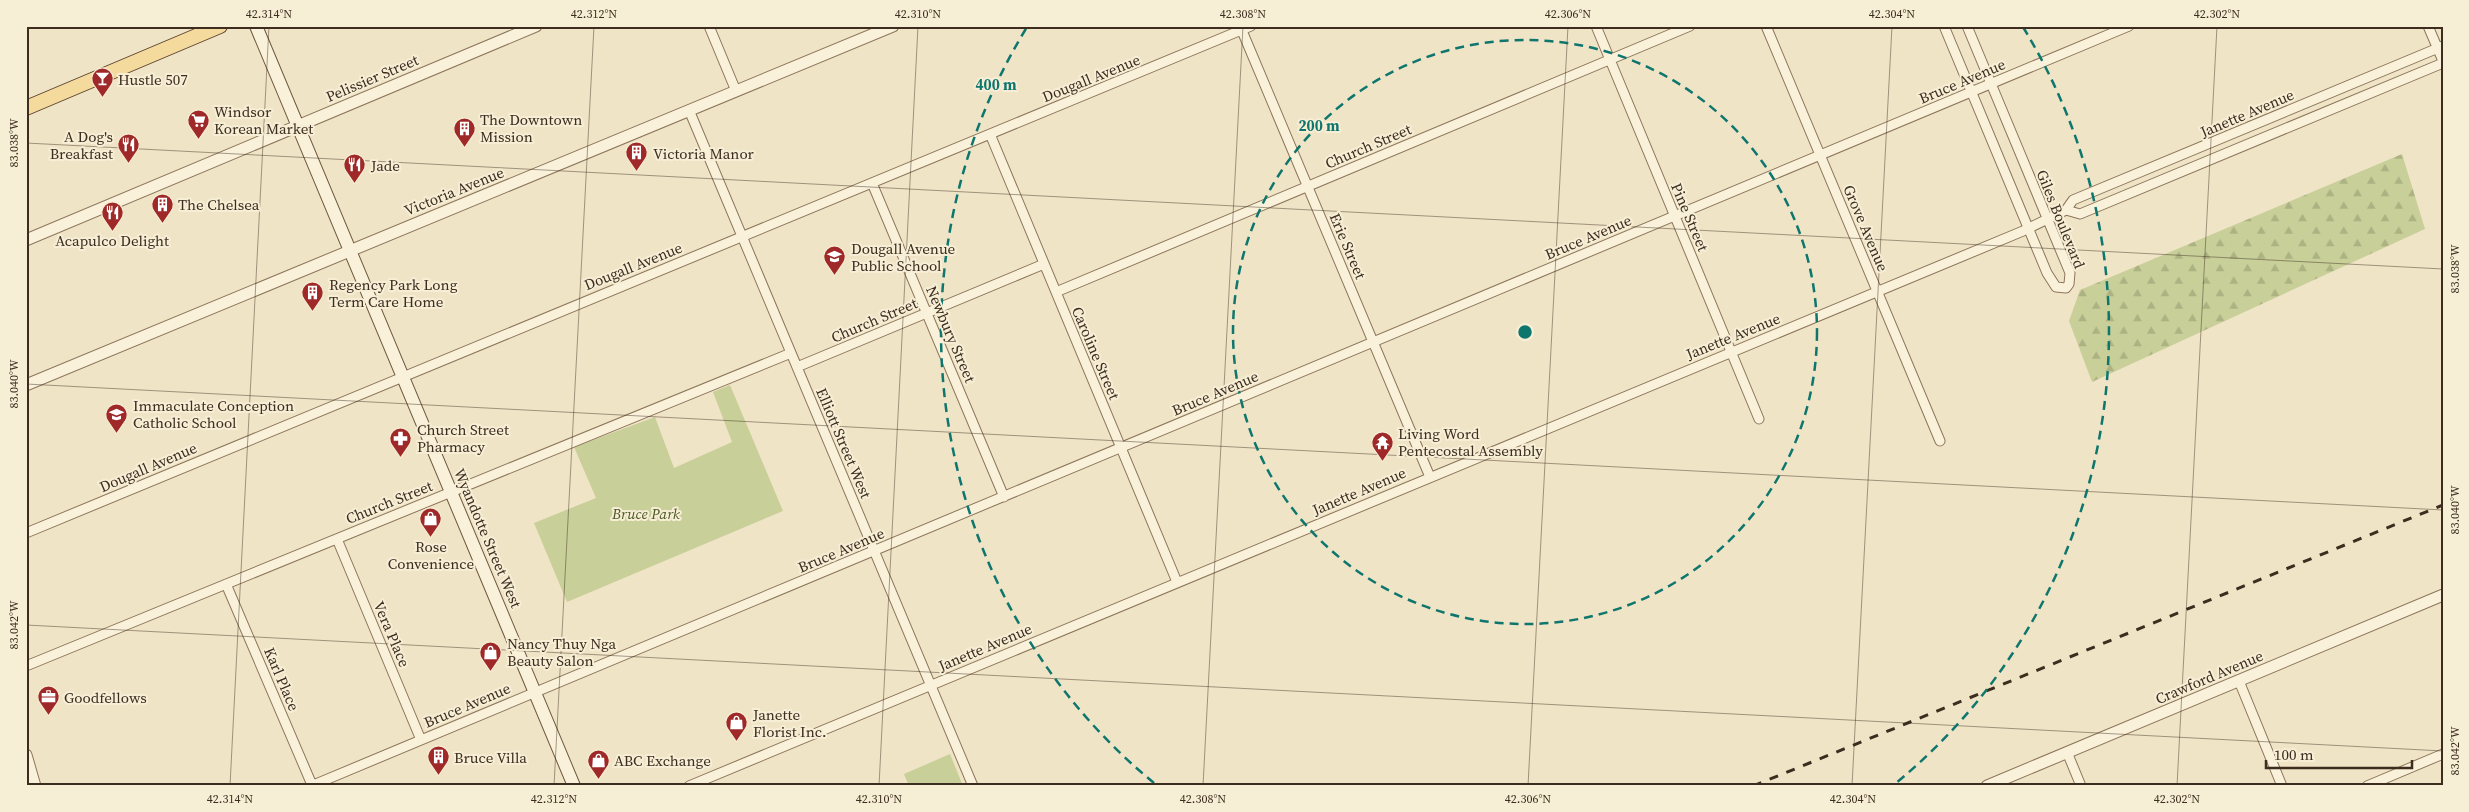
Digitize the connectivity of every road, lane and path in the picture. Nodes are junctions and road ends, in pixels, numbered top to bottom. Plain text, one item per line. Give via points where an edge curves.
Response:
1 (220, 26) edge
2 (256, 26) edge
3 (536, 26) edge
4 (709, 26) edge
5 (893, 26) edge
6 (1251, 26) edge
7 (1596, 26) edge
8 (1690, 26) edge
9 (1766, 26) edge
10 (1944, 26) edge
11 (1967, 26) edge
12 (2129, 26) edge
13 (2428, 26) edge
14 (1241, 28) edge
15 (2440, 47) edge
16 (1610, 60) junction
17 (2443, 62) edge
18 (1991, 84) junction
19 (736, 91) junction
20 (1971, 92) junction
21 (26, 108) edge
22 (690, 110) junction
23 (298, 126) junction
24 (990, 134) junction
25 (1820, 155) junction
26 (872, 183) junction
27 (1308, 186) junction
28 (2066, 210) junction
29 (1675, 216) junction
30 (2047, 218) junction
31 (2028, 228) junction
32 (742, 236) junction
33 (26, 240) edge
34 (350, 250) junction
35 (1044, 264) junction
36 (1877, 291) junction
37 (1056, 292) junction
38 (927, 313) junction
39 (1373, 342) junction
40 (1731, 352) junction
41 (792, 353) junction
42 (797, 367) junction
43 (402, 376) junction
44 (26, 384) edge
45 (1759, 419) dead end
46 (1940, 441) dead end
47 (1121, 448) junction
48 (1430, 476) junction
49 (451, 492) junction
50 (1004, 497) junction
51 (26, 533) edge
52 (337, 538) junction
53 (874, 551) junction
54 (1177, 582) junction
55 (226, 584) junction
56 (2443, 595) edge
57 (26, 666) edge
58 (2239, 681) junction
59 (931, 685) junction
60 (535, 692) junction
61 (421, 740) junction
62 (2068, 752) junction
63 (2443, 754) edge
64 (26, 755) edge
65 (35, 786) edge
66 (311, 786) edge
67 (574, 786) edge
68 (690, 786) edge
69 (973, 786) edge
70 (1987, 786) edge
71 (2081, 786) edge
72 (2282, 786) edge
73 (2367, 786) edge

1 - 21 main road
2 - 23 main road, Wyandotte Street West
3 - 23 street, Pelissier Street
4 - 19 street
5 - 19 street, Victoria Avenue
6 - 14 street, Dougall Avenue
7 - 16 street, Pine Street
8 - 16 street, Church Street
9 - 25 street, Grove Avenue
10 - 20 street, Giles Boulevard
11 - 18 street, Giles Boulevard
12 - 18 street, Bruce Avenue
13 - 15 street
14 - 24 street, Dougall Avenue
14 - 27 street, Erie Street
15 - 17 street
15 - 28 street, Janette Avenue via 2073,200
16 - 27 street, Church Street
16 - 29 street, Pine Street
17 - 28 street, Janette Avenue via 2080,214
18 - 20 street, Bruce Avenue
18 - 30 street, Giles Boulevard
19 - 22 street, Victoria Avenue
20 - 25 street, Bruce Avenue
20 - 31 street, Giles Boulevard
22 - 32 street, Elliott Street West
22 - 34 street, Victoria Avenue
23 - 33 street, Pelissier Street
23 - 34 main road, Wyandotte Street West
24 - 26 street, Dougall Avenue
24 - 35 street, Caroline Street
25 - 29 street, Bruce Avenue
25 - 36 street, Grove Avenue
26 - 32 street, Dougall Avenue
26 - 38 street, Newbury Street
27 - 37 street, Church Street
27 - 39 street, Erie Street
28 - 30 street, Janette Avenue
29 - 39 street, Bruce Avenue
29 - 40 street, Pine Street
30 - 31 street, Janette Avenue
30 - 31 street, Giles Boulevard via 2070,273 2066,288 2056,287 2051,282
31 - 36 street, Janette Avenue
32 - 41 street, Elliott Street West
32 - 43 street, Dougall Avenue
34 - 43 main road, Wyandotte Street West
34 - 44 street, Victoria Avenue
35 - 37 street, Caroline Street
35 - 38 street, Church Street
36 - 40 street, Janette Avenue
36 - 46 street, Grove Avenue
37 - 47 street, Caroline Street
38 - 42 street, Church Street
38 - 50 street, Newbury Street
39 - 47 street, Bruce Avenue
39 - 48 street, Erie Street
40 - 45 street, Pine Street
40 - 48 street, Janette Avenue
41 - 42 street, Elliott Street West
41 - 49 street, Church Street
42 - 53 street, Elliott Street West
43 - 49 main road, Wyandotte Street West
43 - 51 street, Dougall Avenue
47 - 50 street, Bruce Avenue
47 - 54 street, Caroline Street
48 - 54 street, Janette Avenue
49 - 52 street, Church Street
49 - 60 main road, Wyandotte Street West
50 - 53 street, Bruce Avenue
52 - 55 street, Church Street
52 - 61 street, Vera Place
53 - 59 street, Elliott Street West
53 - 60 street, Bruce Avenue
54 - 59 street, Janette Avenue
55 - 57 street, Church Street
55 - 66 street, Karl Place
56 - 58 street, Crawford Avenue
58 - 62 street, Crawford Avenue
58 - 72 street
59 - 68 street, Janette Avenue
59 - 69 street, Elliott Street West
60 - 61 street, Bruce Avenue
60 - 67 main road, Wyandotte Street West
61 - 66 street, Bruce Avenue
62 - 70 street, Crawford Avenue
62 - 71 street
63 - 73 street
64 - 65 street

